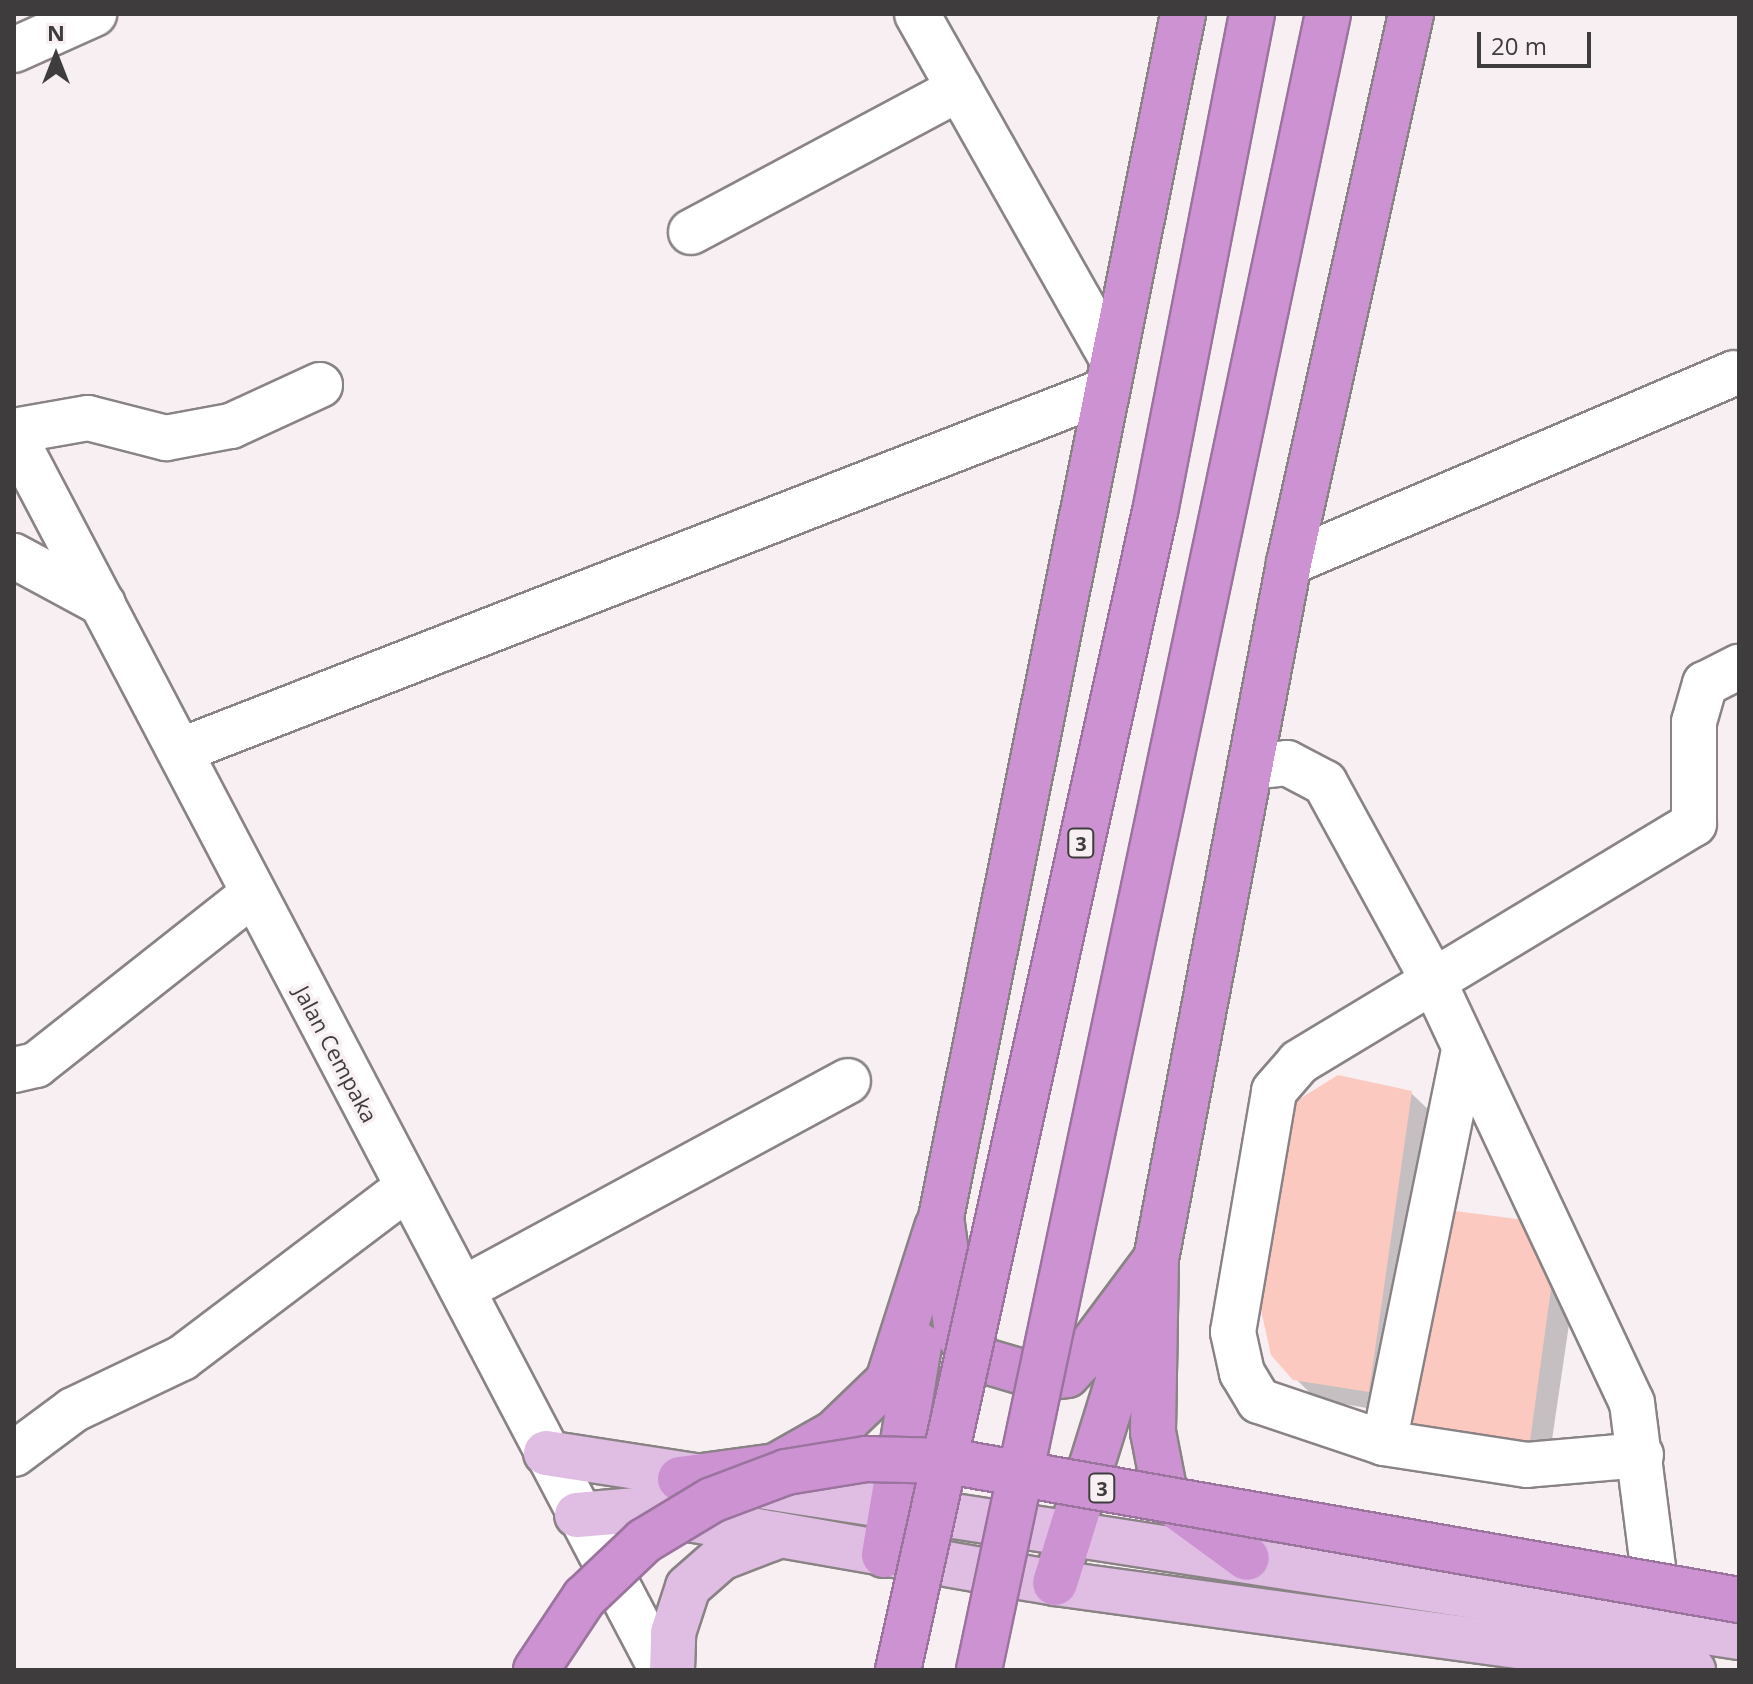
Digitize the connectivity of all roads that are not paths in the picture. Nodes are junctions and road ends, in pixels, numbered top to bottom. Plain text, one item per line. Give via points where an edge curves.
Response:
1 (94, 14) edge
2 (917, 14) edge
3 (1183, 14) edge
4 (1252, 14) edge
5 (1328, 14) edge
6 (1411, 14) edge
7 (14, 50) edge
8 (959, 89) junction
9 (691, 232) dead end
10 (1106, 372) junction
11 (1734, 373) dead end
12 (320, 385) dead end
13 (14, 434) edge
14 (14, 556) edge
15 (1289, 563) junction
16 (105, 605) junction
17 (1739, 667) edge
18 (182, 750) junction
19 (1250, 767) junction
20 (251, 895) junction
21 (1433, 980) junction
22 (1464, 1050) junction
23 (14, 1070) edge
24 (848, 1081) dead end
25 (407, 1188) junction
26 (941, 1217) junction
27 (1156, 1259) junction
28 (467, 1287) junction
29 (1384, 1443) junction
30 (546, 1453) junction
31 (14, 1454) edge
32 (1641, 1455) junction
33 (680, 1479) junction
34 (892, 1504) junction
35 (577, 1515) junction
36 (1069, 1531) junction
37 (778, 1536) junction
38 (884, 1555) junction
39 (1247, 1558) junction
40 (1055, 1583) junction
41 (1739, 1600) edge
42 (1660, 1624) junction
43 (1739, 1637) edge
44 (536, 1670) edge
45 (662, 1670) edge
46 (672, 1670) edge
47 (898, 1670) edge
48 (979, 1670) edge
49 (1693, 1670) edge

1 - 7 street
2 - 8 street
3 - 10 highway
4 - 47 highway, 3, bridge via 1155,512
5 - 48 highway, bridge
6 - 15 highway
8 - 9 street
8 - 10 street
10 - 18 street
10 - 26 highway via 1008,908
11 - 15 street
12 - 13 street via 231,426 166,438 88,418
13 - 16 street, Jalan Cempaka
14 - 16 street
15 - 19 highway
16 - 18 street, Jalan Cempaka
17 - 21 street via 1705,684 1701,697 1694,722 1694,824
18 - 20 street, Jalan Cempaka
19 - 21 street via 1287,763 1325,783
19 - 27 highway
20 - 23 street via 36,1065
20 - 25 street, Jalan Cempaka
21 - 22 street
21 - 29 street via 1299,1062 1274,1091 1233,1332 1242,1373 1259,1401
22 - 29 street
22 - 32 street via 1632,1403
24 - 28 street
25 - 28 street, Jalan Cempaka
25 - 31 street via 182,1358 73,1410
26 - 27 highway via 957,1333 975,1358 1043,1378 1067,1375
26 - 33 highway via 888,1381 834,1433 776,1466
26 - 34 highway
27 - 36 highway
27 - 39 highway via 1153,1432 1166,1499
28 - 30 street, Jalan Cempaka
29 - 32 street via 1527,1465
30 - 33 main road
30 - 35 street, Jalan Cempaka
32 - 42 street
33 - 34 main road
34 - 36 main road
34 - 38 highway
35 - 37 main road via 637,1510
35 - 45 street, Jalan Cempaka
36 - 39 main road
36 - 40 highway
37 - 38 main road
37 - 46 main road via 721,1558 688,1587 673,1633
38 - 40 main road
39 - 42 main road
40 - 49 main road
41 - 44 highway, 3, bridge via 948,1461 866,1459 786,1472 712,1500 644,1541 584,1598
42 - 43 main road

